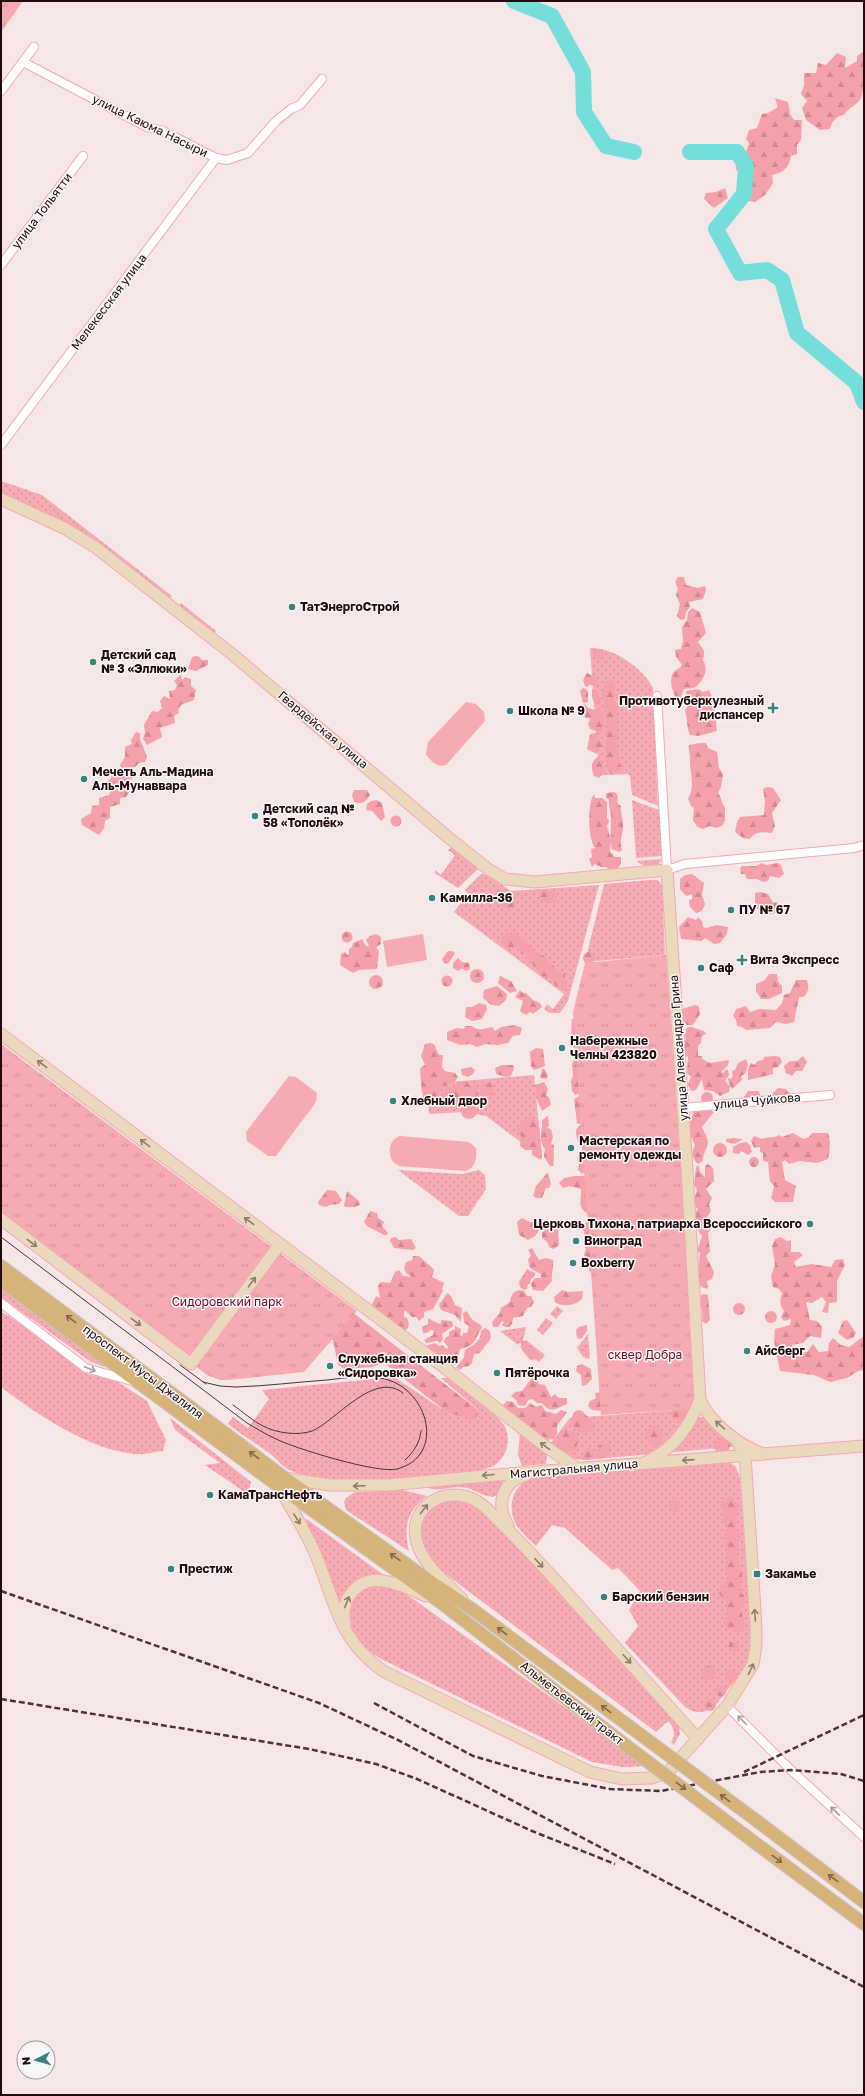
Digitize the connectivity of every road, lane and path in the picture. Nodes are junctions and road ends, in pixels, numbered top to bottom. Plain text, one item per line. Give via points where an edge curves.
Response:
1 (34, 47) dead end
2 (23, 62) junction
3 (322, 79) dead end
4 (1, 91) edge
5 (83, 156) dead end
6 (216, 158) junction
7 (1, 264) edge
8 (1, 446) edge
9 (1, 499) edge
10 (657, 696) dead end
11 (864, 845) edge
12 (667, 870) junction
13 (1, 1034) edge
14 (830, 1095) dead end
15 (683, 1108) junction
16 (1, 1220) edge
17 (280, 1244) junction
18 (1, 1266) edge
19 (1, 1281) edge
20 (2, 1304) edge
21 (140, 1384) junction
22 (700, 1400) junction
23 (732, 1435) junction
24 (864, 1446) edge
25 (763, 1454) junction
26 (745, 1455) junction
27 (726, 1457) junction
28 (644, 1463) junction
29 (577, 1468) junction
30 (544, 1471) junction
31 (746, 1481) junction
32 (281, 1482) junction
33 (513, 1534) junction
34 (440, 1602) junction
35 (472, 1609) junction
36 (350, 1639) junction
37 (727, 1706) junction
38 (698, 1739) junction
39 (864, 1837) edge
40 (864, 1902) edge
41 (864, 1924) edge

1 - 2 street
2 - 4 street
2 - 6 street, улица Каюма Насыри via 147,127 163,131
3 - 6 street, улица Каюма Насыри via 300,105 276,121 248,154 227,160
5 - 7 street, улица Тольятти
6 - 8 street, Мелекесская улица
9 - 12 street, Гвардейская улица via 64,528 95,548 232,654 448,838 496,874 514,881 535,882
10 - 12 street, улица Александра Грина
11 - 12 street via 685,864
12 - 15 street, улица Александра Грина
17 -> 13 street
14 - 15 street, улица Чуйкова
15 - 22 street, улица Александра Грина
16 -> 17 street via 191,1364
29 -> 17 street
32 -> 18 main road, проспект Мусы Джалиля
19 - 21 main road, проспект Мусы Джалиля
20 -> 21 street via 86,1368
21 - 32 main road, проспект Мусы Джалиля
23 -> 22 street via 713,1419
22 - 28 street via 690,1423 678,1438 661,1453
23 - 25 street via 746,1446
23 - 26 street via 743,1448
24 - 25 street, Магистральная улица
25 - 26 street, Магистральная улица
25 - 31 street via 754,1464
26 - 27 street, Магистральная улица
26 - 31 street
27 -> 28 street, Магистральная улица
27 - 31 street via 739,1465
28 - 29 street, Магистральная улица
29 - 30 street, Магистральная улица
30 -> 32 street, Магистральная улица via 374,1486
30 - 33 street via 519,1477 509,1483 503,1492 502,1513
37 -> 31 street via 751,1668 756,1646
32 - 34 main road, Альметьевский тракт
35 -> 32 main road, Альметьевский тракт
32 -> 36 street via 308,1538 333,1606
35 -> 33 street via 428,1564 422,1553 415,1531 421,1511 431,1501 442,1496 463,1496 481,1504
33 -> 38 street
36 -> 34 street via 345,1624 346,1603 356,1588 366,1582 394,1582
34 -> 41 main road, Альметьевский тракт, bridge
40 -> 35 main road, Альметьевский тракт, bridge
36 - 38 street via 364,1656 382,1671 590,1772 622,1779 652,1778 667,1773
37 - 38 street
39 -> 37 street via 791,1770

